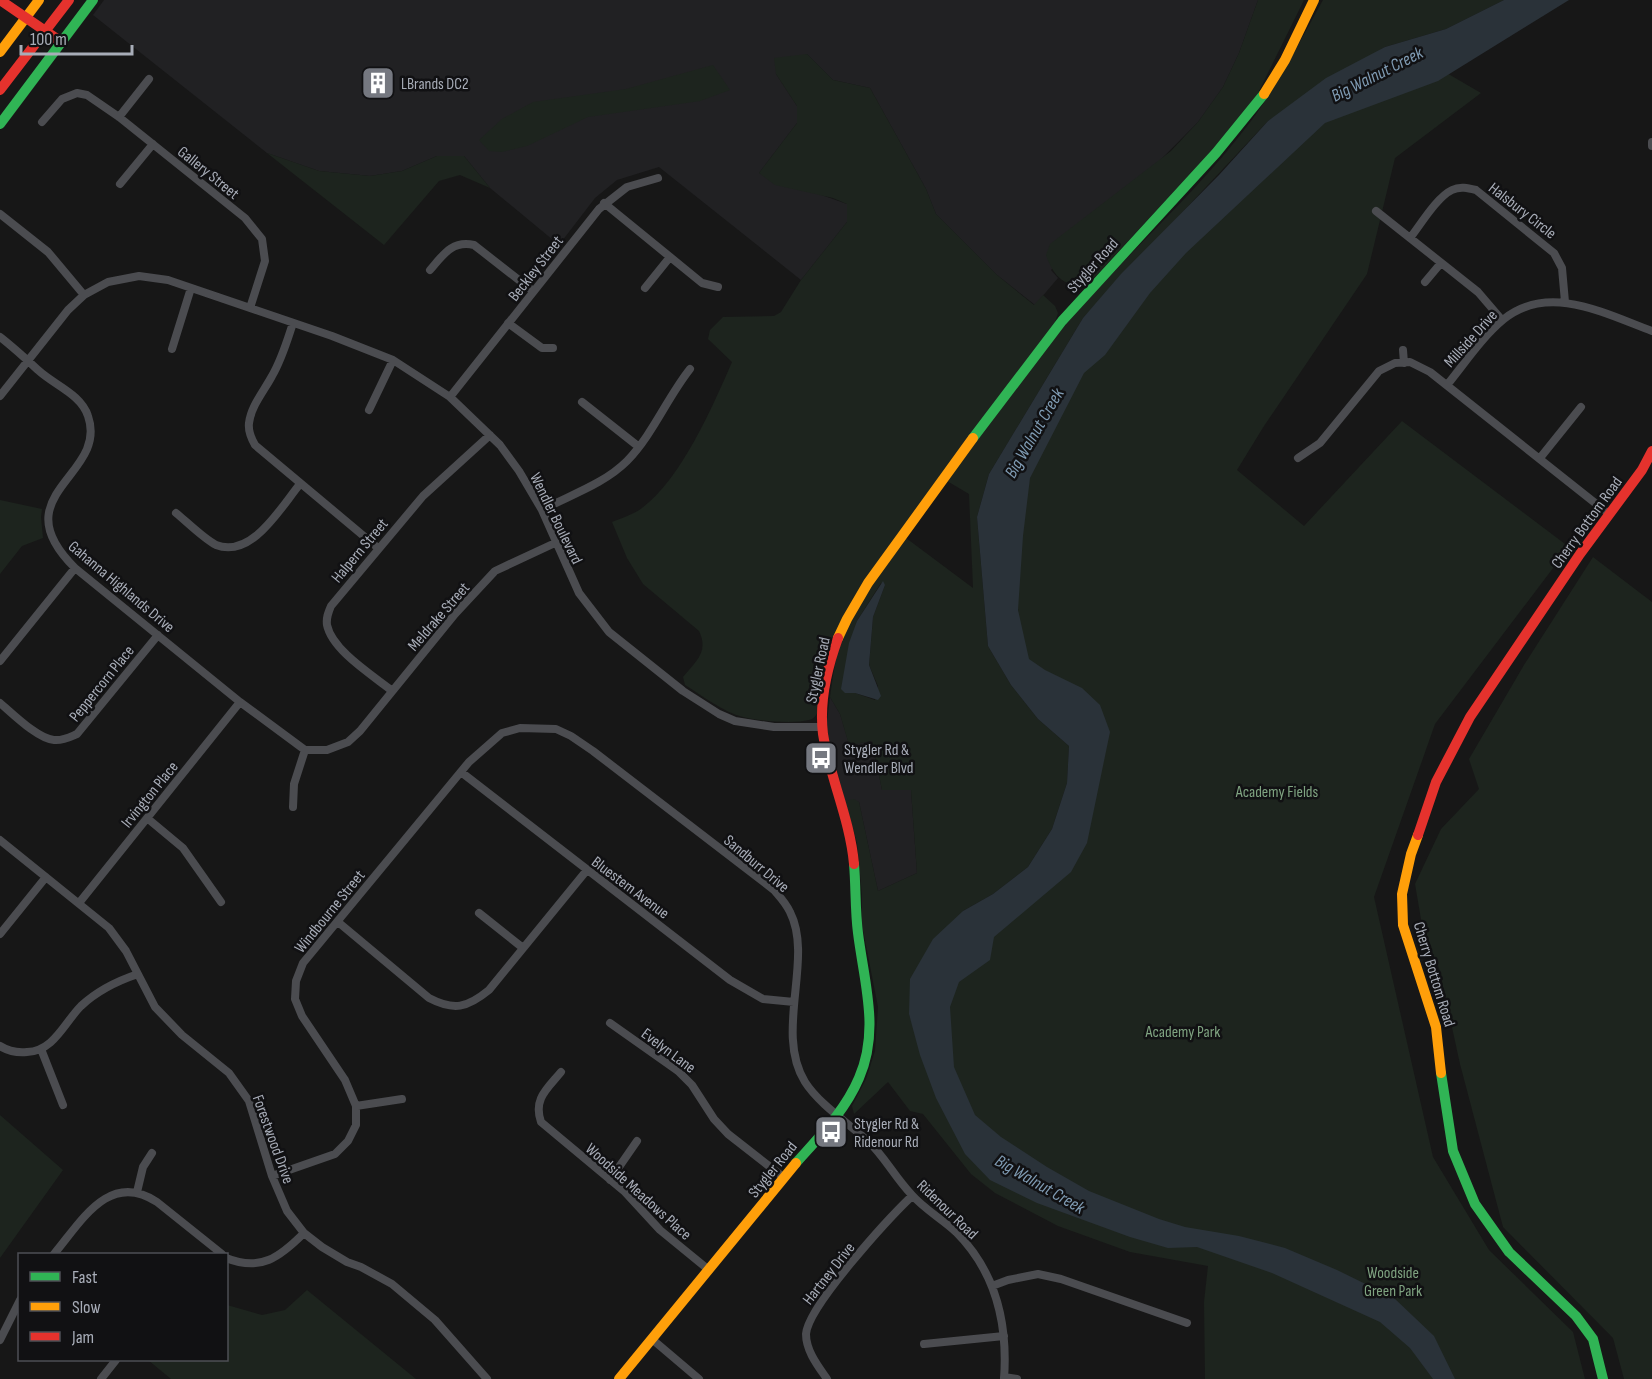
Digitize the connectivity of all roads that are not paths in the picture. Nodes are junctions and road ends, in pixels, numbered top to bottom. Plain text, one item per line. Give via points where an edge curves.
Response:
1 (0, 0) edge
2 (39, 0) edge
3 (69, 0) edge
4 (93, 0) edge
5 (1314, 0) edge
6 (60, 41) junction
7 (0, 52) edge
8 (149, 79) dead end
9 (0, 90) edge
10 (119, 117) junction
11 (42, 122) dead end
12 (0, 124) edge
13 (153, 144) junction
14 (658, 177) dead end
15 (120, 184) dead end
16 (604, 203) junction
17 (1376, 211) dead end
18 (0, 214) edge
19 (1410, 238) junction
20 (670, 257) junction
21 (1441, 262) junction
22 (430, 270) dead end
23 (1425, 282) dead end
24 (718, 287) dead end
25 (191, 288) junction
26 (645, 288) dead end
27 (533, 291) junction
28 (84, 295) junction
29 (1565, 302) junction
30 (250, 308) junction
31 (1502, 321) junction
32 (293, 323) junction
33 (508, 323) junction
34 (1652, 332) edge
35 (0, 337) edge
36 (553, 348) dead end
37 (172, 349) dead end
38 (1403, 351) dead end
39 (28, 359) junction
40 (393, 360) junction
41 (1404, 363) junction
42 (690, 369) dead end
43 (1447, 385) junction
44 (0, 396) edge
45 (450, 397) junction
46 (582, 402) dead end
47 (1581, 407) dead end
48 (369, 410) dead end
49 (490, 435) junction
50 (639, 447) junction
51 (1652, 451) edge
52 (1298, 458) dead end
53 (1540, 458) junction
54 (300, 484) junction
55 (542, 510) junction
56 (176, 513) dead end
57 (1609, 514) junction
58 (555, 543) junction
59 (378, 548) junction
60 (75, 568) junction
61 (158, 635) junction
62 (0, 661) edge
63 (391, 690) junction
64 (240, 702) junction
65 (0, 703) edge
66 (822, 726) junction
67 (520, 728) joint
68 (305, 750) junction
69 (461, 772) junction
70 (292, 807) dead end
71 (147, 818) junction
72 (0, 840) edge
73 (587, 870) junction
74 (46, 877) junction
75 (221, 902) dead end
76 (79, 903) junction
77 (479, 913) dead end
78 (338, 922) junction
79 (0, 934) edge
80 (523, 948) junction
81 (138, 974) junction
82 (794, 1002) junction
83 (610, 1023) dead end
84 (0, 1046) edge
85 (41, 1049) junction
86 (561, 1072) dead end
87 (402, 1099) dead end
88 (63, 1105) dead end
89 (356, 1106) junction
90 (838, 1114) junction
91 (637, 1141) dead end
92 (152, 1153) dead end
93 (272, 1176) junction
94 (783, 1177) junction
95 (610, 1180) junction
96 (137, 1192) junction
97 (912, 1196) junction
98 (304, 1233) junction
99 (55, 1253) edge
100 (221, 1253) edge
101 (228, 1259) edge
102 (709, 1270) junction
103 (992, 1286) junction
104 (18, 1304) edge
105 (1187, 1323) dead end
106 (1004, 1336) junction
107 (0, 1340) edge
108 (653, 1340) junction
109 (924, 1344) dead end
110 (114, 1361) edge
111 (1004, 1378) edge
112 (101, 1379) edge
113 (487, 1379) edge
114 (619, 1379) edge
115 (699, 1379) edge
116 (827, 1379) edge
117 (1017, 1379) edge
118 (1603, 1379) edge

1 - 6 main road, bridge
2 - 7 main road
3 - 9 main road
4 - 6 main road
5 - 66 main road, Stygler Road via 1266,90 1208,162 1059,325 866,588 848,616 834,652
6 - 12 main road
8 - 10 street
10 - 11 street, Gallery Street via 97,99 77,93 62,99
10 - 13 street, Gallery Street
13 - 15 street
13 - 30 street, Gallery Street via 245,218 262,239 266,261
14 - 16 street, Beckley Street via 627,187
16 - 20 street
16 - 27 street, Beckley Street
17 - 19 street
18 - 28 street via 48,252
19 - 21 street
19 - 29 street, Halsbury Circle via 1444,195 1454,188 1476,190 1554,253 1562,268
20 - 24 street via 702,283
20 - 26 street
21 - 23 street
21 - 31 street via 1478,292
22 - 27 street via 447,250 465,243 474,245
25 - 28 street, Wendler Boulevard via 168,279 139,276 108,282
25 - 30 street, Wendler Boulevard
25 - 37 street
27 - 33 street, Beckley Street
28 - 39 street
29 - 31 street, Millside Drive via 1530,306
29 - 34 street, Millside Drive
30 - 32 street, Wendler Boulevard
31 - 43 street, Millside Drive
32 - 40 street, Wendler Boulevard
32 - 54 street via 273,375 253,408 249,429 255,445
33 - 36 street via 542,348
33 - 45 street, Beckley Street
35 - 39 street, Gahanna Highlands Drive
38 - 41 street
39 - 44 street
39 - 60 street, Gahanna Highlands Drive via 74,396 88,416 90,439 86,450 56,490 47,511 48,534
40 - 45 street, Wendler Boulevard
40 - 48 street
41 - 43 street via 1430,372
41 - 52 street via 1379,371 1320,443
42 - 50 street
43 - 53 street
45 - 49 street, Wendler Boulevard
46 - 50 street
47 - 53 street
49 - 55 street, Wendler Boulevard via 519,471
49 - 59 street, Halpern Street via 423,495
50 - 55 street via 612,474
51 - 57 main road, Cherry Bottom Road
53 - 57 street
54 - 56 street via 258,534 238,547 217,545
54 - 59 street
55 - 58 street, Wendler Boulevard
57 - 118 main road, Cherry Bottom Road via 1470,717 1436,782 1401,894 1403,925 1436,1027 1444,1099 1457,1162 1475,1204 1509,1252 1576,1316 1593,1340
58 - 63 street, Meldrake Street via 495,571
58 - 66 street, Wendler Boulevard via 579,593 609,632 683,691 735,721 774,727
59 - 63 street, Halpern Street via 331,606 327,627 337,645
60 - 61 street, Gahanna Highlands Drive
60 - 62 street
61 - 64 street, Gahanna Highlands Drive
61 - 65 street, Peppercorn Place via 77,734 52,740
63 - 68 street, Meldrake Street via 348,742 327,750
64 - 68 street, Gahanna Highlands Drive
64 - 71 street, Irvington Place
66 - 90 main road, Stygler Road via 853,851 856,926 871,1013 865,1062
67 - 69 street, Windbourne Street via 502,733
67 - 82 street, Sandburr Drive via 556,729 571,736 774,890 791,914 795,928
68 - 70 street via 294,784
69 - 73 street, Bluestem Avenue
69 - 78 street, Windbourne Street
71 - 75 street via 183,848
71 - 76 street, Irvington Place
72 - 74 street, Forestwood Drive
73 - 80 street
73 - 82 street, Bluestem Avenue via 730,980 763,999
74 - 76 street, Forestwood Drive
74 - 79 street
76 - 81 street, Forestwood Drive via 109,928
77 - 80 street
78 - 80 street via 429,998 443,1005 475,1002
78 - 89 street, Windbourne Street via 303,963 296,981 296,999 302,1016 345,1080
81 - 85 street via 113,983 82,1005
81 - 93 street, Forestwood Drive via 155,1007 229,1073 249,1101
82 - 90 street, Sandburr Drive via 793,1051 798,1069 807,1085
83 - 94 street, Evelyn Lane via 678,1071 728,1134
84 - 85 street via 18,1053
85 - 88 street
86 - 95 street, Woodside Meadows Place via 539,1101 541,1122
87 - 89 street
89 - 93 street via 356,1125 348,1142 335,1154
90 - 94 main road, Stygler Road
90 - 97 street, Ridenour Road via 870,1143
91 - 95 street
92 - 96 street via 143,1167
93 - 98 street, Forestwood Drive via 287,1211
94 - 102 main road, Stygler Road
95 - 102 street, Woodside Meadows Place via 660,1230
96 - 99 street via 119,1192 104,1198
96 - 100 street via 157,1202
97 - 103 street, Ridenour Road via 956,1232
97 - 116 street, Hartney Drive via 862,1251 811,1317 806,1333 808,1349
98 - 101 street via 285,1252 267,1262 242,1263
98 - 113 street, Forestwood Drive via 347,1262 392,1284 435,1320
102 - 108 main road, Stygler Road
103 - 105 street via 1038,1274
103 - 106 street, Ridenour Road via 1001,1310
104 - 107 street
106 - 109 street
106 - 111 street, Ridenour Road
108 - 114 main road, Stygler Road
108 - 115 street
110 - 112 street
111 - 117 street

